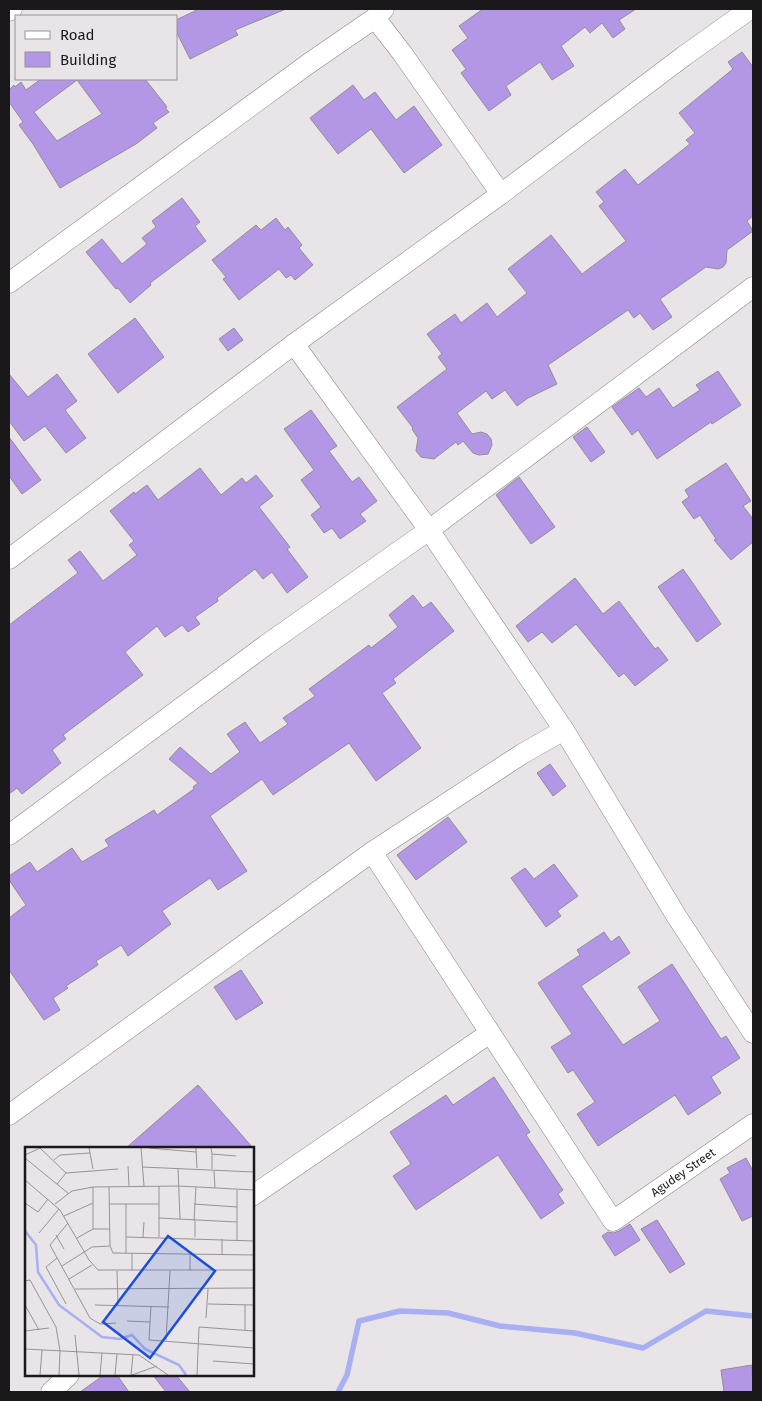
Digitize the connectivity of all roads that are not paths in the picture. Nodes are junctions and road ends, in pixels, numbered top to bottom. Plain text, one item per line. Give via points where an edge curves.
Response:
1 (750, 9) edge
2 (380, 14) edge
3 (501, 194) junction
4 (9, 283) edge
5 (753, 287) edge
6 (294, 344) junction
7 (429, 530) junction
8 (9, 559) edge
9 (564, 730) junction
10 (9, 835) edge
11 (372, 852) junction
12 (490, 1033) junction
13 (753, 1033) edge
14 (12, 1104) edge
15 (753, 1124) edge
16 (254, 1195) edge
17 (68, 1376) edge
18 (51, 1392) edge

1 - 3 street
2 - 3 street via 402,53
2 - 4 street
3 - 6 street
5 - 7 street
6 - 7 street
6 - 8 street
7 - 9 street
7 - 10 street via 266,645
9 - 11 street
9 - 13 street via 677,917
11 - 12 street
11 - 14 street
12 - 15 street, Agudey Street via 613,1220
12 - 16 street
17 - 18 street

